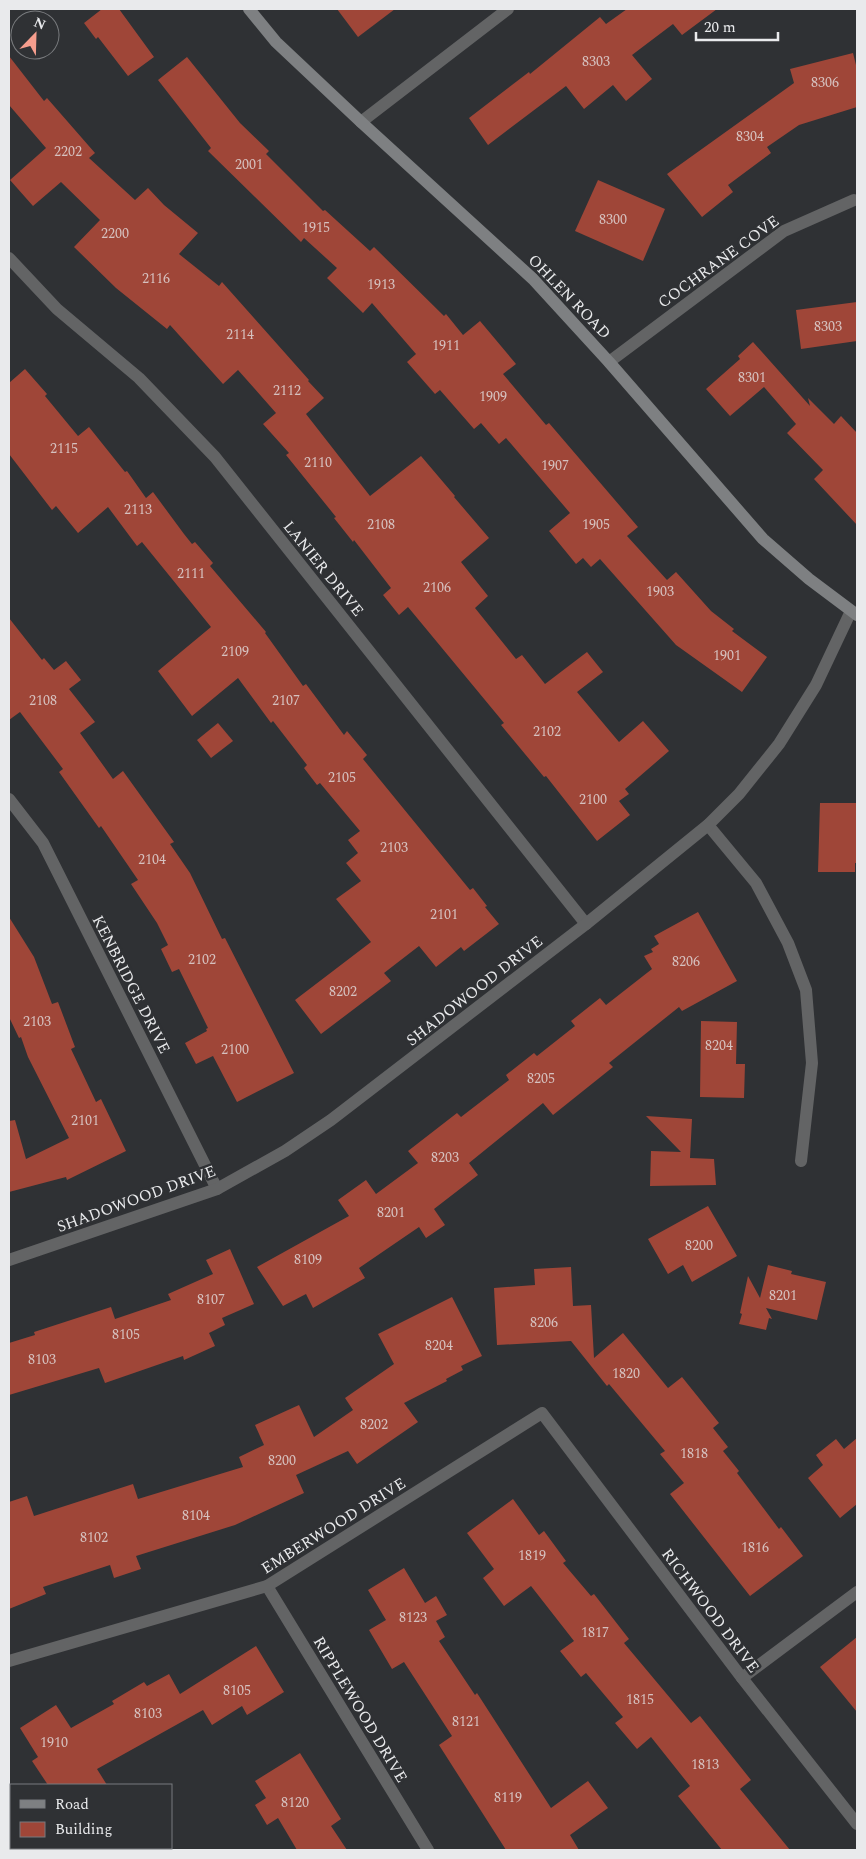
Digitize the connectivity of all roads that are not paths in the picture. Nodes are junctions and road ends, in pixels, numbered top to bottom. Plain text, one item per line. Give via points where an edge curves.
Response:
1 (250, 9) edge
2 (508, 9) edge
3 (362, 122) junction
4 (854, 200) dead end
5 (9, 258) edge
6 (609, 362) junction
7 (854, 613) edge
8 (9, 799) edge
9 (708, 825) junction
10 (586, 924) junction
11 (801, 1161) dead end
12 (217, 1189) junction
13 (9, 1260) edge
14 (542, 1413) joint
15 (267, 1586) junction
16 (857, 1592) edge
17 (9, 1661) edge
18 (742, 1678) junction
19 (857, 1824) edge
20 (428, 1850) edge

1 - 3 street, OHLEN ROAD via 276,42
2 - 3 street
3 - 6 street, OHLEN ROAD via 533,279
4 - 6 street, COCHRANE COVE via 784,231
5 - 10 street, LANIER DRIVE via 57,309 139,378 215,457
6 - 7 street, OHLEN ROAD via 763,539
7 - 9 street, SHADOWOOD DRIVE via 816,685 779,744 739,794
8 - 12 street, KENBRIDGE DRIVE via 43,843
9 - 10 street, SHADOWOOD DRIVE
9 - 11 street via 756,883 788,942 806,990 812,1062
10 - 12 street, SHADOWOOD DRIVE via 331,1120 285,1151
12 - 13 street, SHADOWOOD DRIVE
14 - 15 street, EMBERWOOD DRIVE
14 - 18 street, RICHWOOD DRIVE
15 - 17 street, EMBERWOOD DRIVE
15 - 20 street, RIPPLEWOOD DRIVE
16 - 18 street
18 - 19 street, RICHWOOD DRIVE

